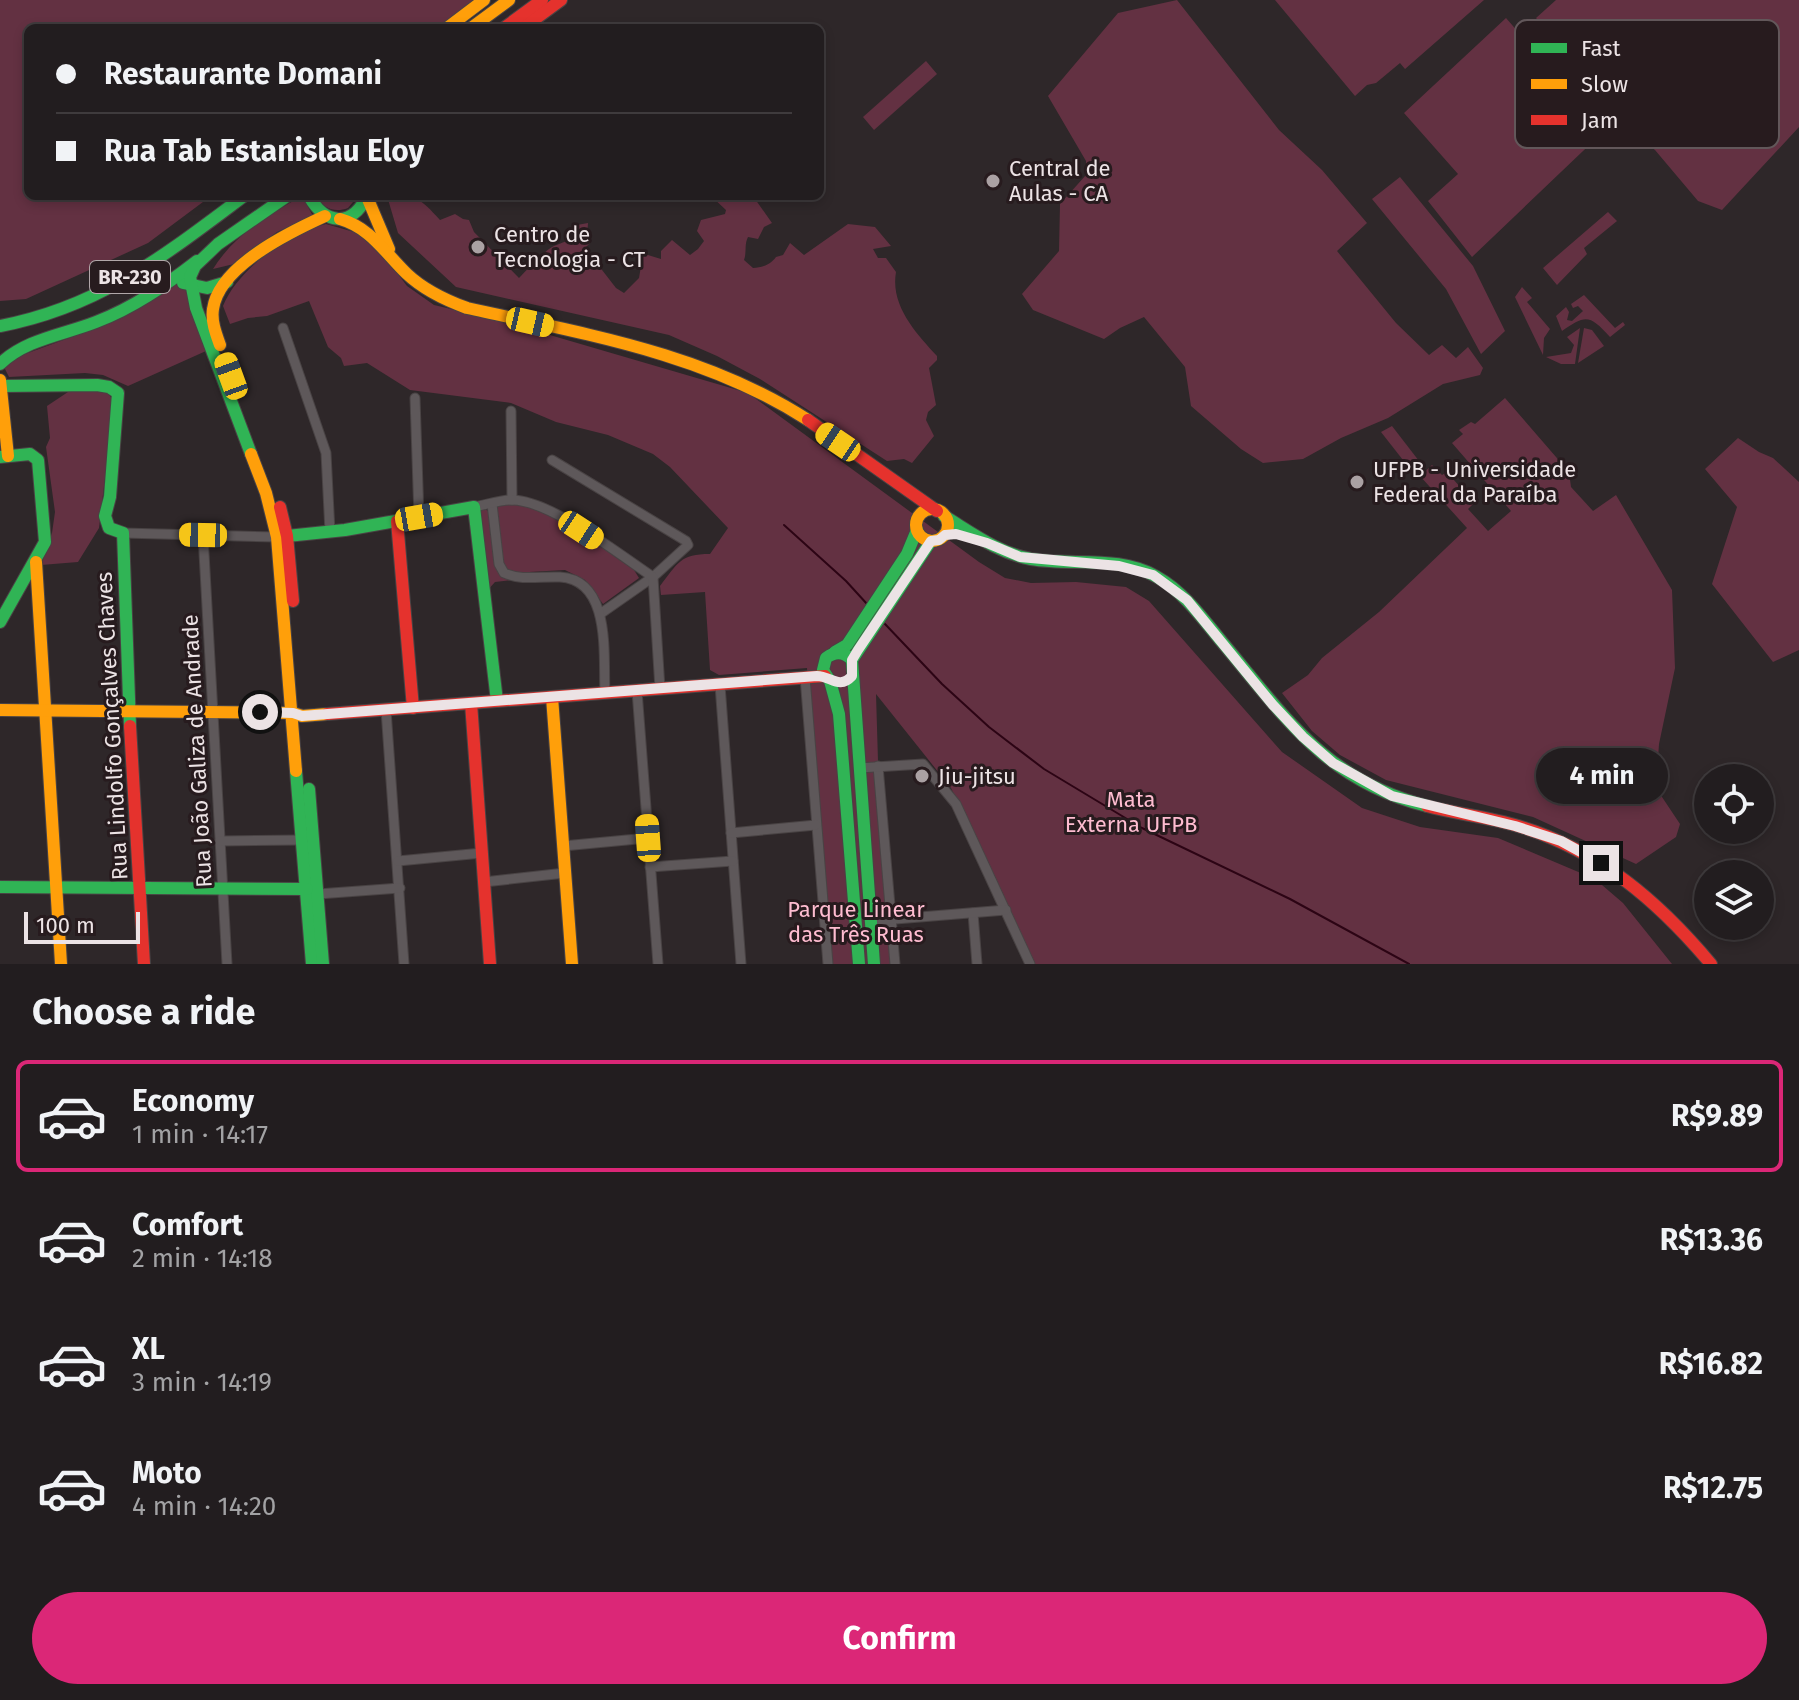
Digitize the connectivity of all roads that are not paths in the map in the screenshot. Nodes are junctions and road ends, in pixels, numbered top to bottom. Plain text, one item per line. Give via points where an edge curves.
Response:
1 (484, 0) edge
2 (509, 0) edge
3 (542, 0) edge
4 (561, 0) edge
5 (452, 24) edge
6 (476, 24) edge
7 (509, 24) edge
8 (528, 24) edge
9 (219, 200) edge
10 (239, 200) edge
11 (281, 200) edge
12 (311, 200) edge
13 (365, 200) edge
14 (368, 200) edge
15 (331, 218) junction
16 (206, 253) junction
17 (392, 256) junction
18 (228, 282) junction
19 (164, 284) junction
20 (190, 285) junction
21 (0, 315) edge
22 (0, 326) edge
23 (283, 328) dead end
24 (24, 347) junction
25 (0, 351) edge
26 (0, 364) edge
27 (1, 384) edge
28 (415, 398) dead end
29 (511, 411) dead end
30 (4, 456) edge
31 (552, 460) dead end
32 (907, 487) junction
33 (512, 500) junction
34 (492, 504) junction
35 (474, 507) junction
36 (941, 513) junction
37 (922, 514) junction
38 (419, 517) junction
39 (397, 521) junction
40 (917, 530) junction
41 (330, 532) junction
42 (123, 533) junction
43 (203, 535) junction
44 (945, 535) junction
45 (282, 537) junction
46 (931, 541) junction
47 (987, 543) junction
48 (912, 557) junction
49 (36, 562) junction
50 (653, 577) junction
51 (600, 614) junction
52 (0, 622) edge
53 (856, 641) junction
54 (828, 666) junction
55 (853, 666) junction
56 (807, 676) junction
57 (720, 685) junction
58 (660, 689) junction
59 (637, 691) junction
60 (605, 693) junction
61 (552, 697) junction
62 (497, 701) junction
63 (471, 703) junction
64 (413, 708) junction
65 (0, 710) edge
66 (44, 710) junction
67 (386, 710) junction
68 (129, 711) junction
69 (211, 711) junction
70 (298, 715) junction
71 (878, 766) junction
72 (859, 768) junction
73 (816, 825) junction
74 (731, 833) junction
75 (648, 838) junction
76 (303, 840) junction
77 (220, 841) junction
78 (865, 844) junction
79 (848, 845) junction
80 (563, 846) junction
81 (482, 853) junction
82 (398, 861) junction
83 (733, 861) junction
84 (650, 867) junction
85 (565, 873) junction
86 (484, 882) junction
87 (0, 887) edge
88 (56, 887) junction
89 (139, 888) junction
90 (400, 888) junction
91 (222, 890) junction
92 (313, 892) junction
93 (1006, 910) junction
94 (973, 913) junction
95 (891, 919) junction
96 (871, 921) junction
97 (61, 964) edge
98 (144, 964) edge
99 (227, 964) edge
100 (312, 964) edge
101 (323, 964) edge
102 (404, 964) edge
103 (490, 964) edge
104 (572, 964) edge
105 (658, 964) edge
106 (741, 964) edge
107 (828, 964) edge
108 (859, 964) edge
109 (874, 964) edge
110 (895, 964) edge
111 (977, 964) edge
112 (1030, 964) edge
113 (1711, 964) edge

1 - 5 main road
2 - 6 main road
3 - 7 main road
4 - 8 main road
9 - 21 main road, BR-230 via 125,268 86,289 41,307
10 - 22 main road, BR-230 via 121,283 46,315
11 - 16 main road
12 - 15 main road
13 - 15 main road via 359,211
14 - 17 main road
15 - 17 main road via 349,221
15 - 18 main road via 268,244
16 - 19 main road
16 - 20 main road via 191,274
17 - 32 main road via 423,287 467,308 654,351 739,381
18 - 20 main road via 207,288
18 - 45 main road via 213,307 215,333 267,471
19 - 20 main road
19 - 24 main road via 99,321
20 - 45 main road
23 - 41 street via 326,453
24 - 25 main road
24 - 26 main road
27 - 30 main road
27 - 42 main road via 16,389 62,384 115,388 105,516 109,528
28 - 38 street
29 - 33 street
30 - 49 main road via 30,454 38,460 46,535
31 - 50 street via 686,541 687,548
32 - 36 main road
32 - 37 main road
33 - 34 street
33 - 50 street via 558,515
34 - 35 street
34 - 51 street via 504,573 579,581
35 - 38 main road
35 - 62 main road
36 - 37 main road
36 - 44 main road via 948,523
36 - 47 main road
37 - 40 main road
38 - 39 main road
39 - 41 main road
39 - 64 main road
40 - 46 main road
40 - 48 main road
41 - 45 main road
42 - 43 street
42 - 68 main road, Rua Lindolfo Gonçalves Chaves
43 - 45 street
43 - 69 street, Rua João Galiza de Andrade
44 - 46 main road
44 - 47 main road
45 - 70 main road
46 - 48 main road
47 - 113 main road via 1020,557 1119,566 1153,575 1187,600 1273,705 1333,763 1392,796 1561,841 1621,874 1678,925
48 - 53 main road
49 - 52 main road
49 - 66 main road
50 - 51 street
50 - 58 street
51 - 60 street
53 - 54 main road
53 - 55 main road
54 - 55 main road via 845,653
54 - 55 main road via 844,682
54 - 56 main road
54 - 79 main road via 839,714
55 - 72 main road
56 - 57 main road
56 - 73 street
57 - 58 main road
57 - 74 street
58 - 59 main road
59 - 60 main road
59 - 75 street
60 - 61 main road
61 - 62 main road
61 - 80 main road
62 - 63 main road
63 - 64 main road
63 - 81 main road
64 - 67 main road
65 - 66 main road
66 - 68 main road
66 - 88 main road
67 - 70 main road
67 - 82 street
68 - 69 main road
68 - 89 main road, Rua Lindolfo Gonçalves Chaves
69 - 70 main road
69 - 77 street, Rua João Galiza de Andrade
70 - 76 main road
70 - 92 main road
71 - 72 street
71 - 93 street via 923,764 956,804
71 - 95 street
72 - 78 main road
73 - 74 street
73 - 107 street
74 - 83 street
75 - 80 street
75 - 84 street
76 - 77 street
76 - 92 main road
77 - 91 street, Rua João Galiza de Andrade
78 - 79 street
78 - 96 main road
79 - 108 main road
80 - 85 main road
81 - 82 street
81 - 86 main road
82 - 90 street
83 - 84 street
83 - 106 street
84 - 105 street
85 - 86 street
85 - 104 main road
86 - 103 main road
87 - 88 main road
88 - 89 main road
88 - 97 main road
89 - 91 main road
89 - 98 main road, Rua Lindolfo Gonçalves Chaves
90 - 92 street
90 - 102 street
91 - 92 main road
91 - 99 street, Rua João Galiza de Andrade
92 - 100 main road
92 - 101 main road
93 - 94 street
93 - 112 street
94 - 95 street
94 - 111 street
95 - 96 street
95 - 110 street
96 - 109 main road

